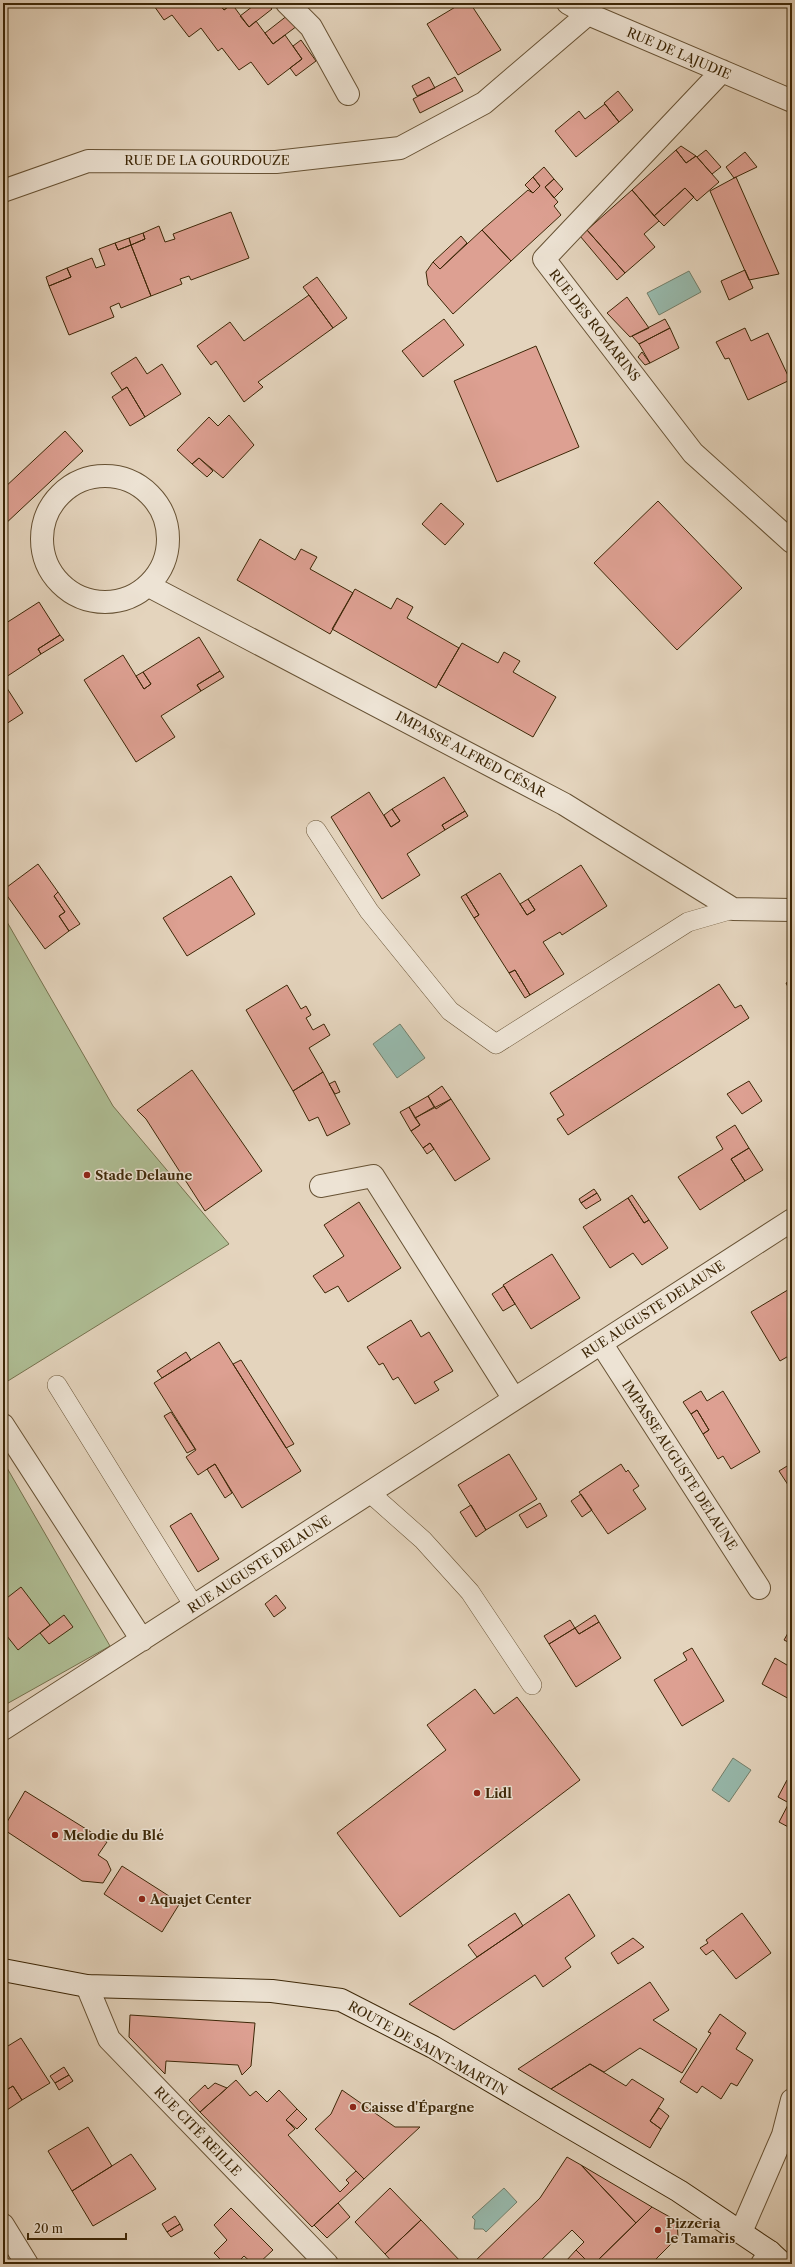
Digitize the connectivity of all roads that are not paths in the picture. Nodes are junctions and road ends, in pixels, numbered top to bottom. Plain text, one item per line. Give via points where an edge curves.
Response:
1 (287, 3) edge
2 (568, 3) edge
3 (588, 14) junction
4 (722, 71) junction
5 (348, 94) dead end
6 (792, 100) edge
7 (3, 191) edge
8 (792, 542) edge
9 (149, 586) junction
10 (316, 830) dead end
11 (733, 909) junction
12 (792, 910) edge
13 (321, 1186) dead end
14 (792, 1220) edge
15 (601, 1343) junction
16 (57, 1385) dead end
17 (514, 1399) junction
18 (3, 1425) edge
19 (370, 1493) junction
20 (759, 1588) dead end
21 (194, 1606) junction
22 (142, 1640) junction
23 (532, 1685) dead end
24 (3, 1729) edge
25 (3, 1970) edge
26 (87, 1986) junction
27 (792, 2100) edge
28 (788, 2135) edge
29 (3, 2225) edge
30 (741, 2232) junction
31 (771, 2260) edge
32 (27, 2264) edge
33 (327, 2264) edge

1 - 5 street via 311,27
2 - 3 street, RUE DE LAJUDIE
3 - 4 street, RUE DE LAJUDIE
3 - 7 street, RUE DE LA GOURDOUZE via 484,103 400,148 276,162 88,161
4 - 6 street, RUE DE LAJUDIE
4 - 8 street, RUE DES ROMARINS via 544,259 693,453
9 - 9 street via 131,598 111,603 90,602 70,593 55,579 45,560 42,540 45,519 55,500 71,486 90,478 111,476 131,481 149,492 161,508 168,528 168,549 161,569
9 - 11 street, IMPASSE ALFRED CÉSAR via 564,804
10 - 11 lane via 369,911 450,1010 496,1044 688,922
11 - 12 street
13 - 17 street via 373,1176
14 - 15 street, RUE AUGUSTE DELAUNE
15 - 17 street, RUE AUGUSTE DELAUNE
15 - 20 street, IMPASSE AUGUSTE DELAUNE
16 - 21 lane
17 - 19 street, RUE AUGUSTE DELAUNE
18 - 22 street
19 - 21 street, RUE AUGUSTE DELAUNE
19 - 23 lane via 423,1540 470,1592
21 - 22 street, RUE AUGUSTE DELAUNE
22 - 24 street, RUE AUGUSTE DELAUNE
25 - 26 street, ROUTE DE SAINT-MARTIN
26 - 30 street, ROUTE DE SAINT-MARTIN via 272,1991 341,2000 447,2055 679,2191
26 - 33 street, RUE CITÉ REILLE via 109,2039
27 - 28 street
28 - 30 street
29 - 32 street
30 - 31 street, ROUTE DE SAINT-MARTIN

